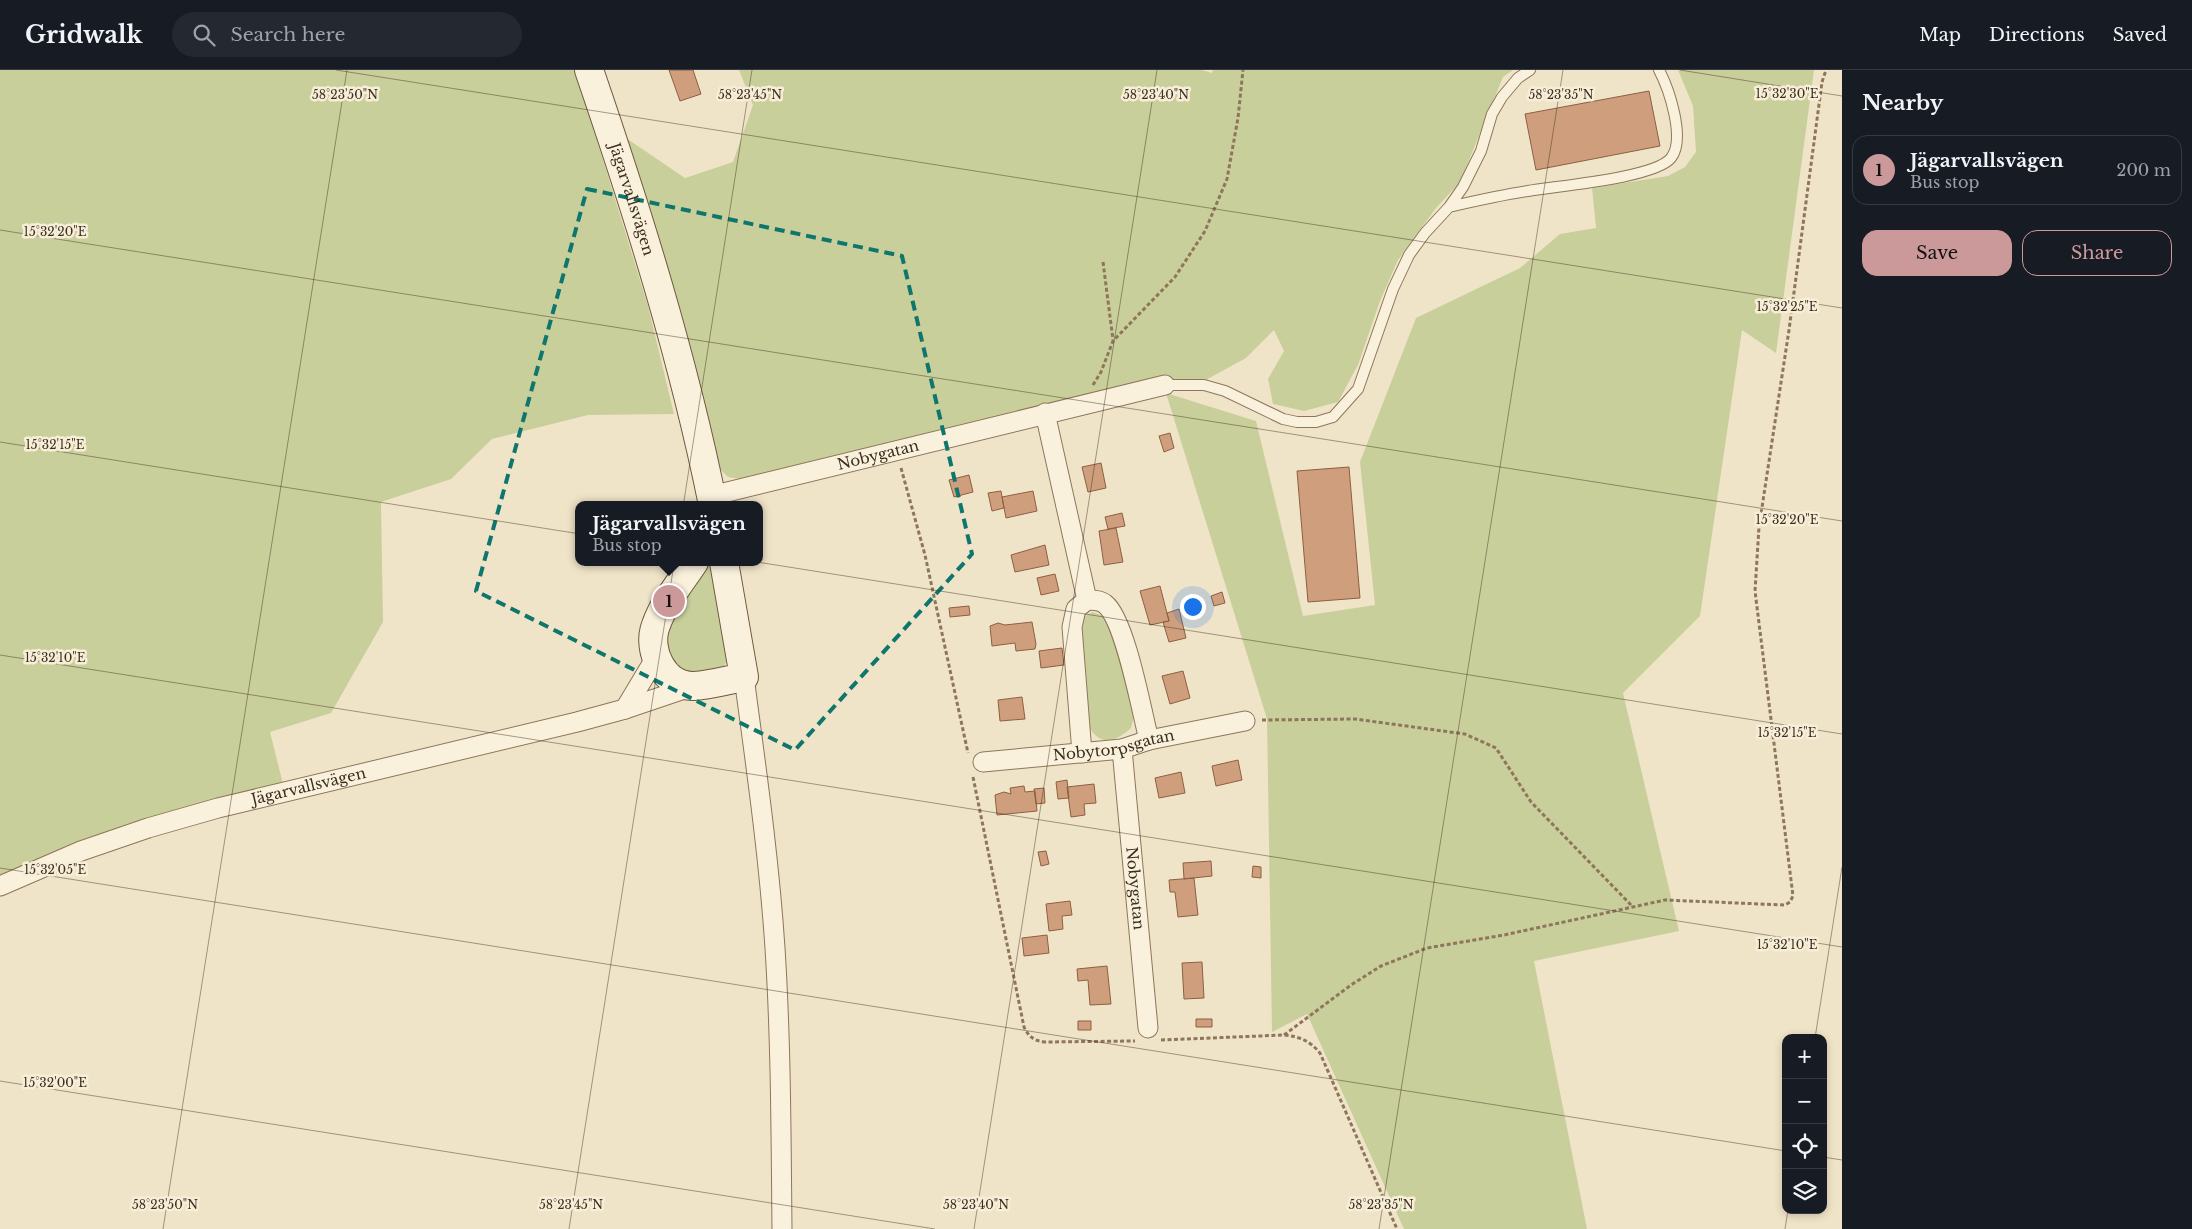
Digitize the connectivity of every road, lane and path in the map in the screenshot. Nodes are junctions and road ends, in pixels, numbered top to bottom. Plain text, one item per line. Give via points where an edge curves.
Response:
1 (589, 70) edge
2 (1242, 70) edge
3 (1530, 70) edge
4 (1659, 70) edge
5 (1826, 70) edge
6 (1449, 207) junction
7 (1103, 262) dead end
8 (1113, 341) junction
9 (1165, 385) joint
10 (1081, 405) junction
11 (1045, 413) junction
12 (896, 450) junction
13 (712, 500) edge
14 (691, 566) edge
15 (725, 566) edge
16 (1087, 600) junction
17 (656, 659) junction
18 (744, 677) junction
19 (693, 686) junction
20 (625, 709) junction
21 (1245, 720) joint
22 (1149, 740) junction
23 (1122, 750) junction
24 (1082, 753) junction
25 (975, 763) junction
26 (0, 886) edge
27 (1633, 907) junction
28 (1284, 1035) junction
29 (1148, 1036) junction
30 (782, 1229) edge
31 (1397, 1229) edge

1 - 13 street, Jägarvallsvägen via 649,253
2 - 8 path via 1238,118 1227,179 1205,231 1175,277
3 - 6 lane via 1518,78 1492,114 1474,167
4 - 6 lane via 1674,114 1677,140 1672,157 1663,164 1618,178
5 - 27 path via 1759,526 1755,591 1793,896 1785,905 1665,900
6 - 9 lane via 1409,255 1393,289 1358,389 1333,417 1316,422 1297,422 1204,385
7 - 8 path
8 - 10 path via 1101,372
9 - 10 street, Nobygatan
10 - 11 street, Nobygatan
11 - 12 street, Nobygatan
11 - 16 street
12 - 13 street, Nobygatan
12 - 25 path
14 - 17 street via 655,626 652,648
15 - 18 street
16 - 22 street via 1106,604 1117,622
16 - 24 street via 1076,609 1072,627
17 - 19 street via 679,683
17 - 20 street
18 - 19 street, Jägarvallsvägen
18 - 30 street via 763,811 775,946
19 - 20 street, Jägarvallsvägen
20 - 26 street, Jägarvallsvägen via 210,810 112,839
21 - 22 street, Nobytorpsgatan
21 - 27 path via 1355,719 1465,734 1496,748 1530,802
22 - 23 street, Nobytorpsgatan
23 - 24 street, Nobytorpsgatan
23 - 29 street, Nobygatan
24 - 25 street, Nobytorpsgatan
25 - 29 path via 1028,1036 1044,1042
27 - 28 path via 1504,936 1427,948 1382,966
28 - 29 path
28 - 31 path via 1301,1037 1320,1053

